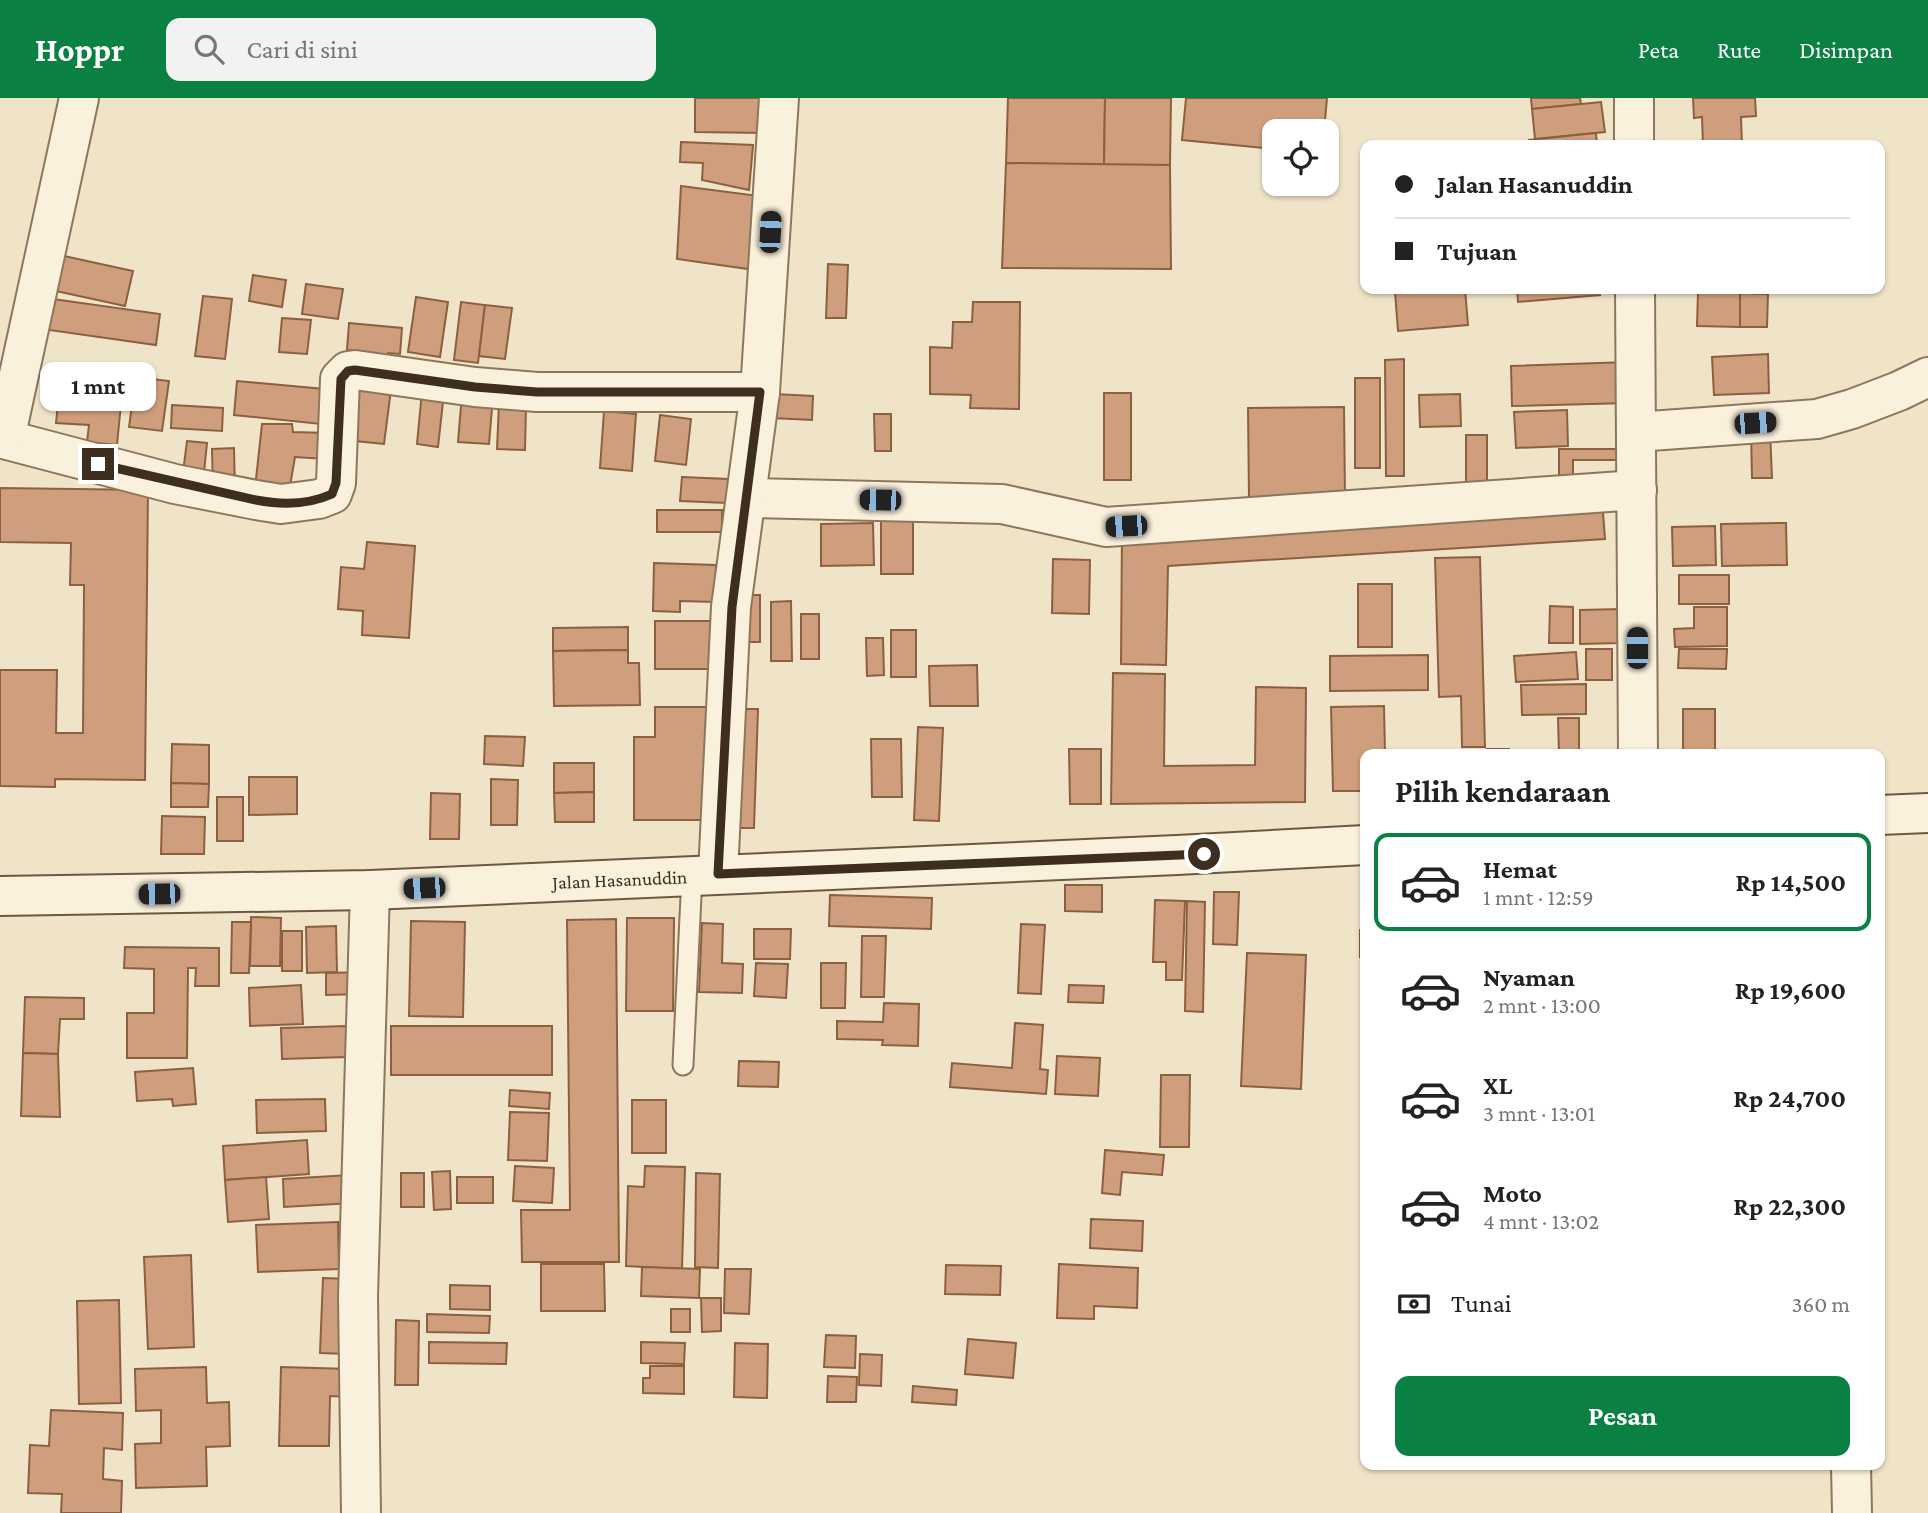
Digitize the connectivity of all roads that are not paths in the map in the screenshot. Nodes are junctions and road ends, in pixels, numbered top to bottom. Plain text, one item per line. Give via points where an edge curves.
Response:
1 (79, 98) edge
2 (779, 98) edge
3 (1634, 98) edge
4 (1634, 140) edge
5 (1635, 294) edge
6 (1928, 377) edge
7 (760, 392) junction
8 (1636, 432) junction
9 (3, 439) edge
10 (1637, 490) junction
11 (747, 498) junction
12 (1638, 749) edge
13 (1928, 813) edge
14 (1885, 815) edge
15 (1360, 845) edge
16 (705, 875) junction
17 (370, 890) junction
18 (0, 896) edge
19 (683, 1065) dead end
20 (1852, 1470) edge
21 (361, 1513) edge
22 (1852, 1513) edge

1 - 9 street
2 - 7 street
3 - 4 street
5 - 8 street
6 - 8 street via 1888,396 1817,419
7 - 9 street via 537,392 348,371 341,379 332,494 281,504 175,484
7 - 11 street
8 - 10 street
10 - 11 street via 1106,527 1002,504
10 - 12 street
11 - 16 street
13 - 14 street
15 - 16 street, Jalan Hasanuddin
16 - 17 street, Jalan Hasanuddin
16 - 19 lane
17 - 18 street, Jalan Hasanuddin
17 - 21 street via 358,1296
20 - 22 street

